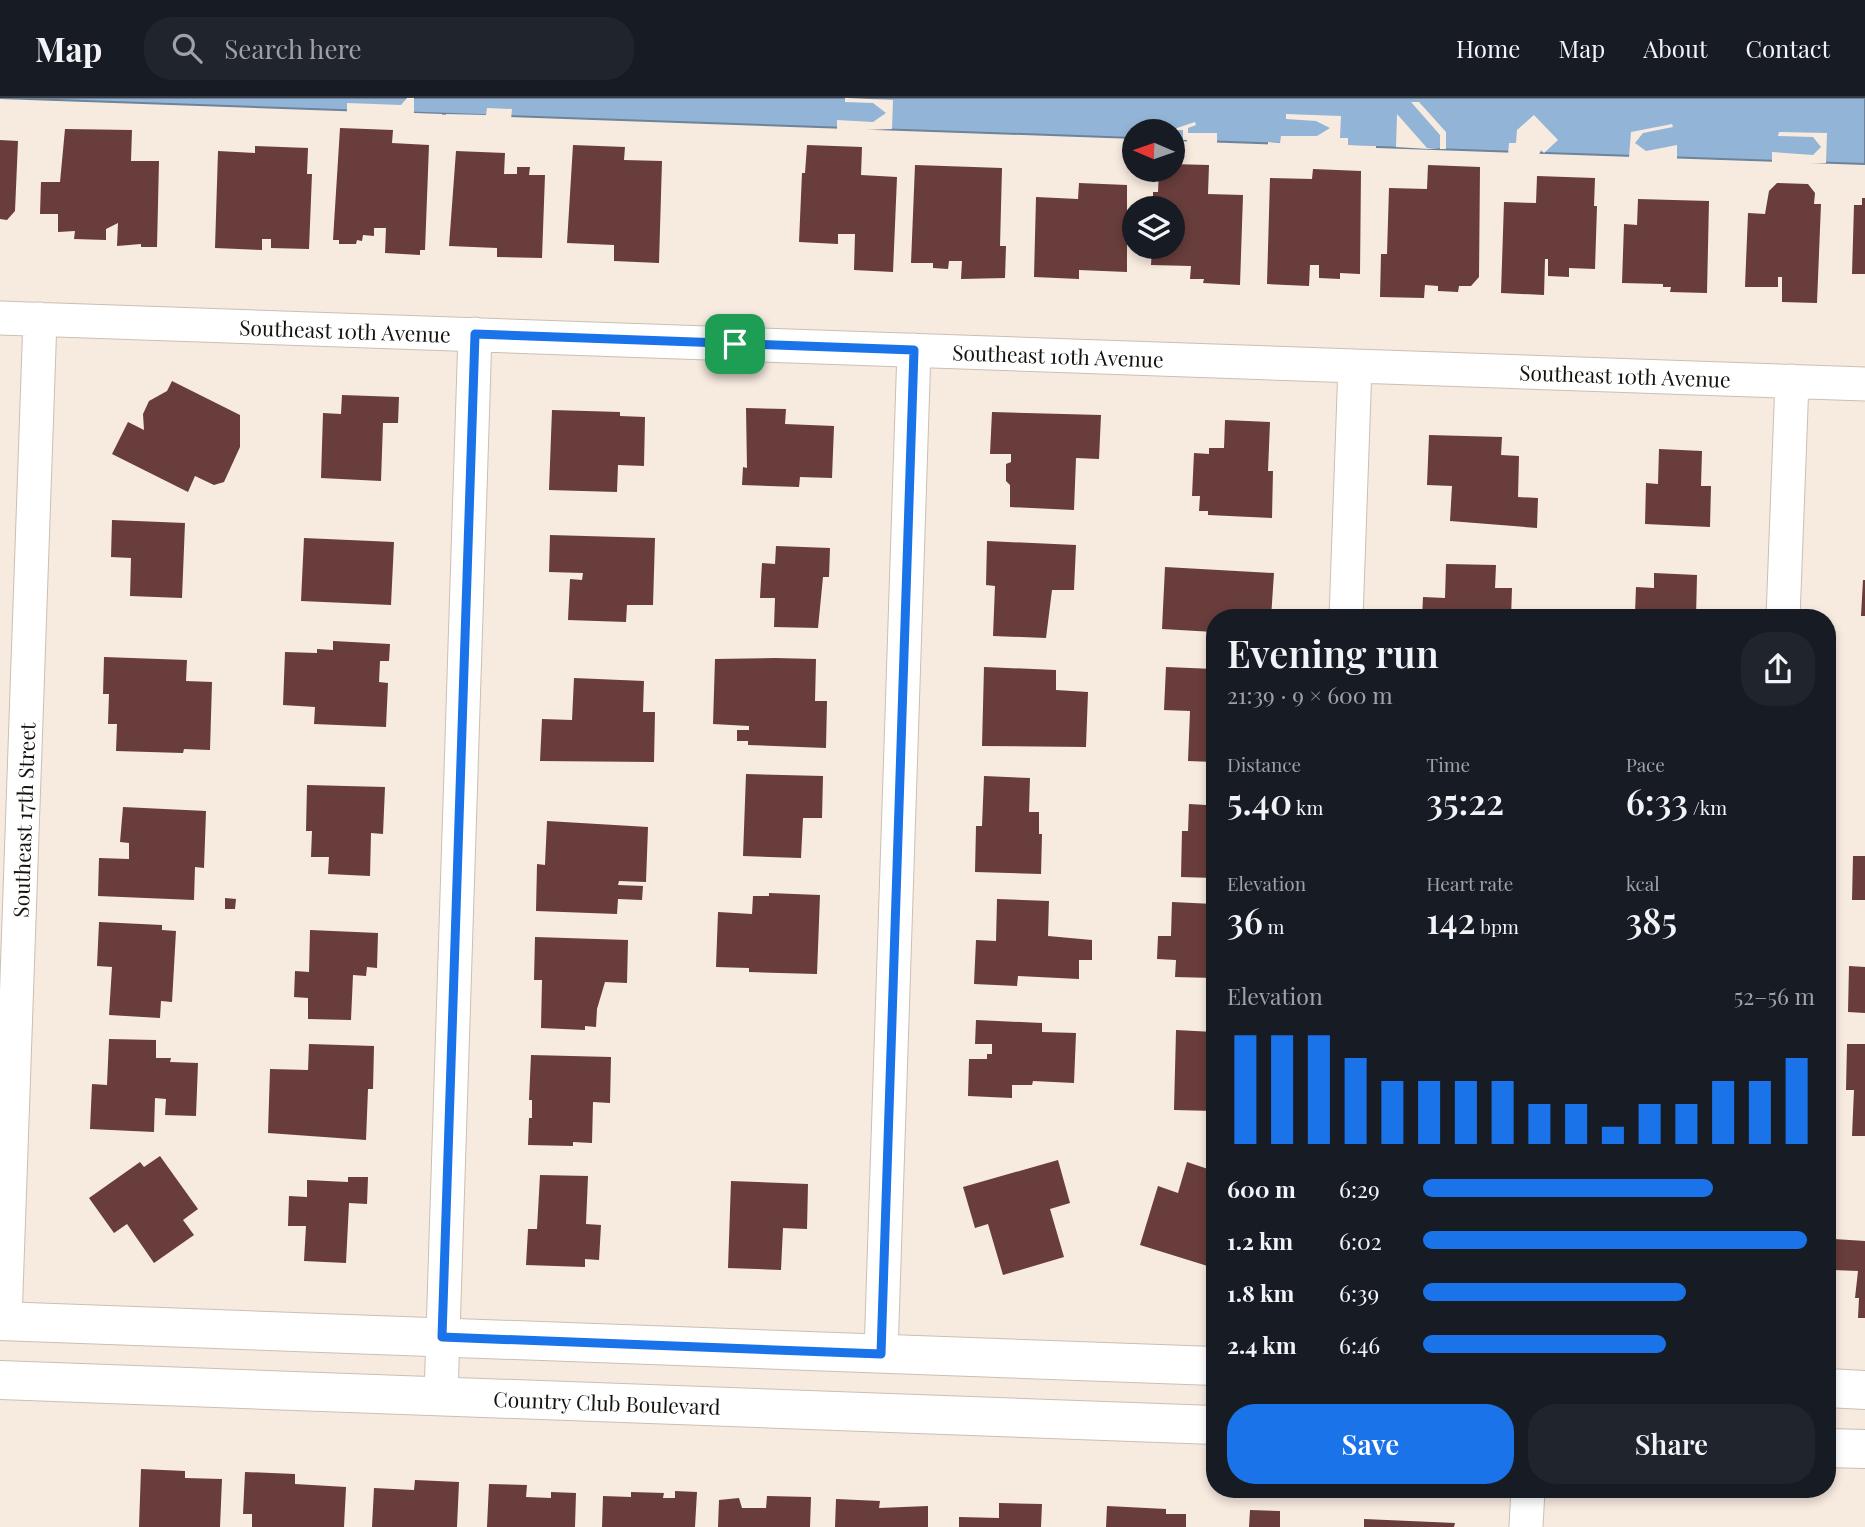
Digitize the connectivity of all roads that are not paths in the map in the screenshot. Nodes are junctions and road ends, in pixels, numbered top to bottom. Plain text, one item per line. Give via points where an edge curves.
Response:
1 (0, 318) edge
2 (40, 319) junction
3 (475, 334) junction
4 (914, 350) junction
5 (1355, 366) junction
6 (1792, 381) junction
7 (1865, 384) edge
8 (1346, 609) edge
9 (1783, 609) edge
10 (3, 1321) edge
11 (442, 1337) junction
12 (881, 1354) junction
13 (1206, 1366) edge
14 (0, 1380) edge
15 (1836, 1388) edge
16 (1865, 1390) edge
17 (440, 1396) junction
18 (1206, 1425) edge
19 (1836, 1448) edge
20 (1865, 1449) edge
21 (1528, 1498) edge
22 (1526, 1527) edge

1 - 2 street, Southeast 10th Avenue
2 - 3 street, Southeast 10th Avenue
2 - 10 street, Southeast 17th Street
3 - 4 street, Southeast 10th Avenue
3 - 11 street
4 - 5 street, Southeast 10th Avenue
4 - 12 street
5 - 6 street, Southeast 10th Avenue
5 - 8 street
6 - 7 street, Southeast 10th Avenue
6 - 9 street
10 - 11 main road
11 - 12 main road
11 - 17 street
12 - 13 main road
14 - 17 main road, Country Club Boulevard
15 - 16 main road
17 - 18 main road, Country Club Boulevard
19 - 20 main road
21 - 22 street

